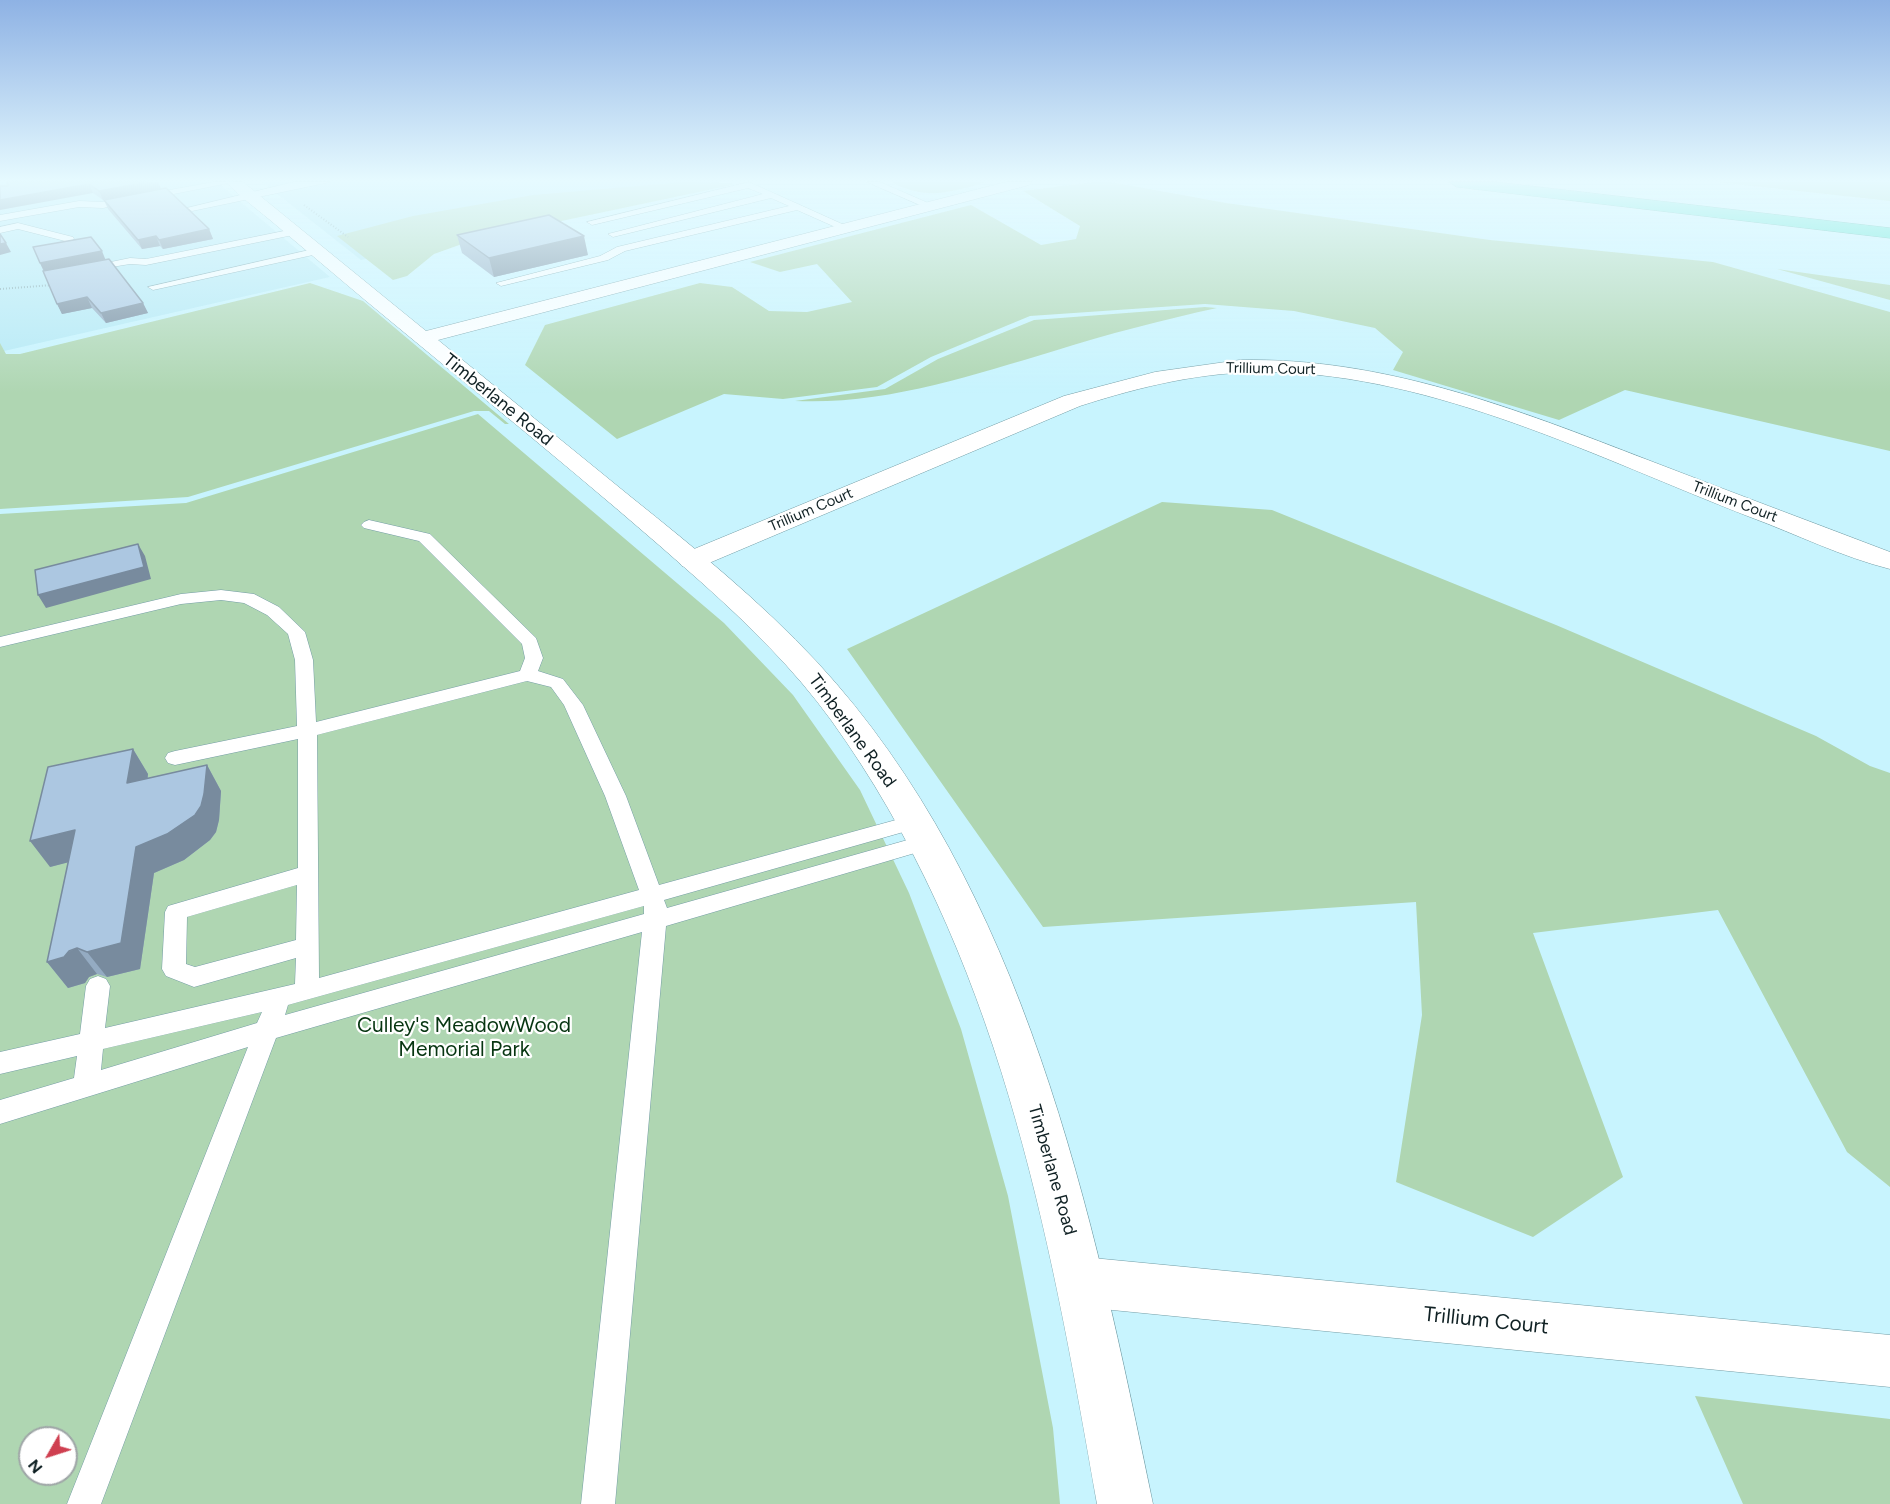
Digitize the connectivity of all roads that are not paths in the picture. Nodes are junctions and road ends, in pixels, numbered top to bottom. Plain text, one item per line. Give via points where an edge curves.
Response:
1 (193, 252) edge
2 (244, 252) edge
3 (330, 252) edge
4 (619, 252) edge
5 (753, 252) edge
6 (77, 270) edge
7 (501, 284) edge
8 (153, 287) dead end
9 (422, 338) junction
10 (369, 525) dead end
11 (692, 560) junction
12 (1890, 561) edge
13 (0, 642) edge
14 (527, 675) junction
15 (307, 731) junction
16 (175, 758) dead end
17 (920, 833) junction
18 (309, 873) junction
19 (651, 893) junction
20 (654, 922) junction
21 (308, 946) junction
22 (98, 987) dead end
23 (307, 991) junction
24 (279, 998) junction
25 (267, 1031) junction
26 (91, 1042) junction
27 (0, 1063) edge
28 (86, 1086) junction
29 (0, 1112) edge
30 (1082, 1282) junction
31 (1890, 1361) edge
32 (84, 1504) edge
33 (598, 1504) edge
34 (1125, 1504) edge

1 - 6 lane
2 - 8 lane
3 - 9 street, Timberlane Road
4 - 7 lane
5 - 9 street
9 - 11 street, Timberlane Road
10 - 14 lane via 424,537 530,642 534,658
11 - 12 street, Trillium Court via 1072,401 1119,385 1206,369 1253,366 1355,374 1445,396 1585,444
11 - 17 street, Timberlane Road via 758,618 807,669 843,713
13 - 15 lane via 181,599 221,595 248,598 273,611 296,632 304,660
14 - 15 lane
14 - 19 lane via 543,676 559,684 572,701 608,776
15 - 16 lane
15 - 18 lane
17 - 19 lane
17 - 20 lane
17 - 30 street, Timberlane Road via 976,944 1015,1046 1063,1200
18 - 21 lane
18 - 21 lane via 176,912 174,969 194,976
19 - 20 lane via 656,909
19 - 23 lane
20 - 25 lane
20 - 33 lane
21 - 23 lane
22 - 26 lane
23 - 24 lane
24 - 25 lane
24 - 26 lane
25 - 28 lane
25 - 32 lane
26 - 27 lane
26 - 28 lane
28 - 29 lane
30 - 31 street, Trillium Court
30 - 34 street, Timberlane Road

